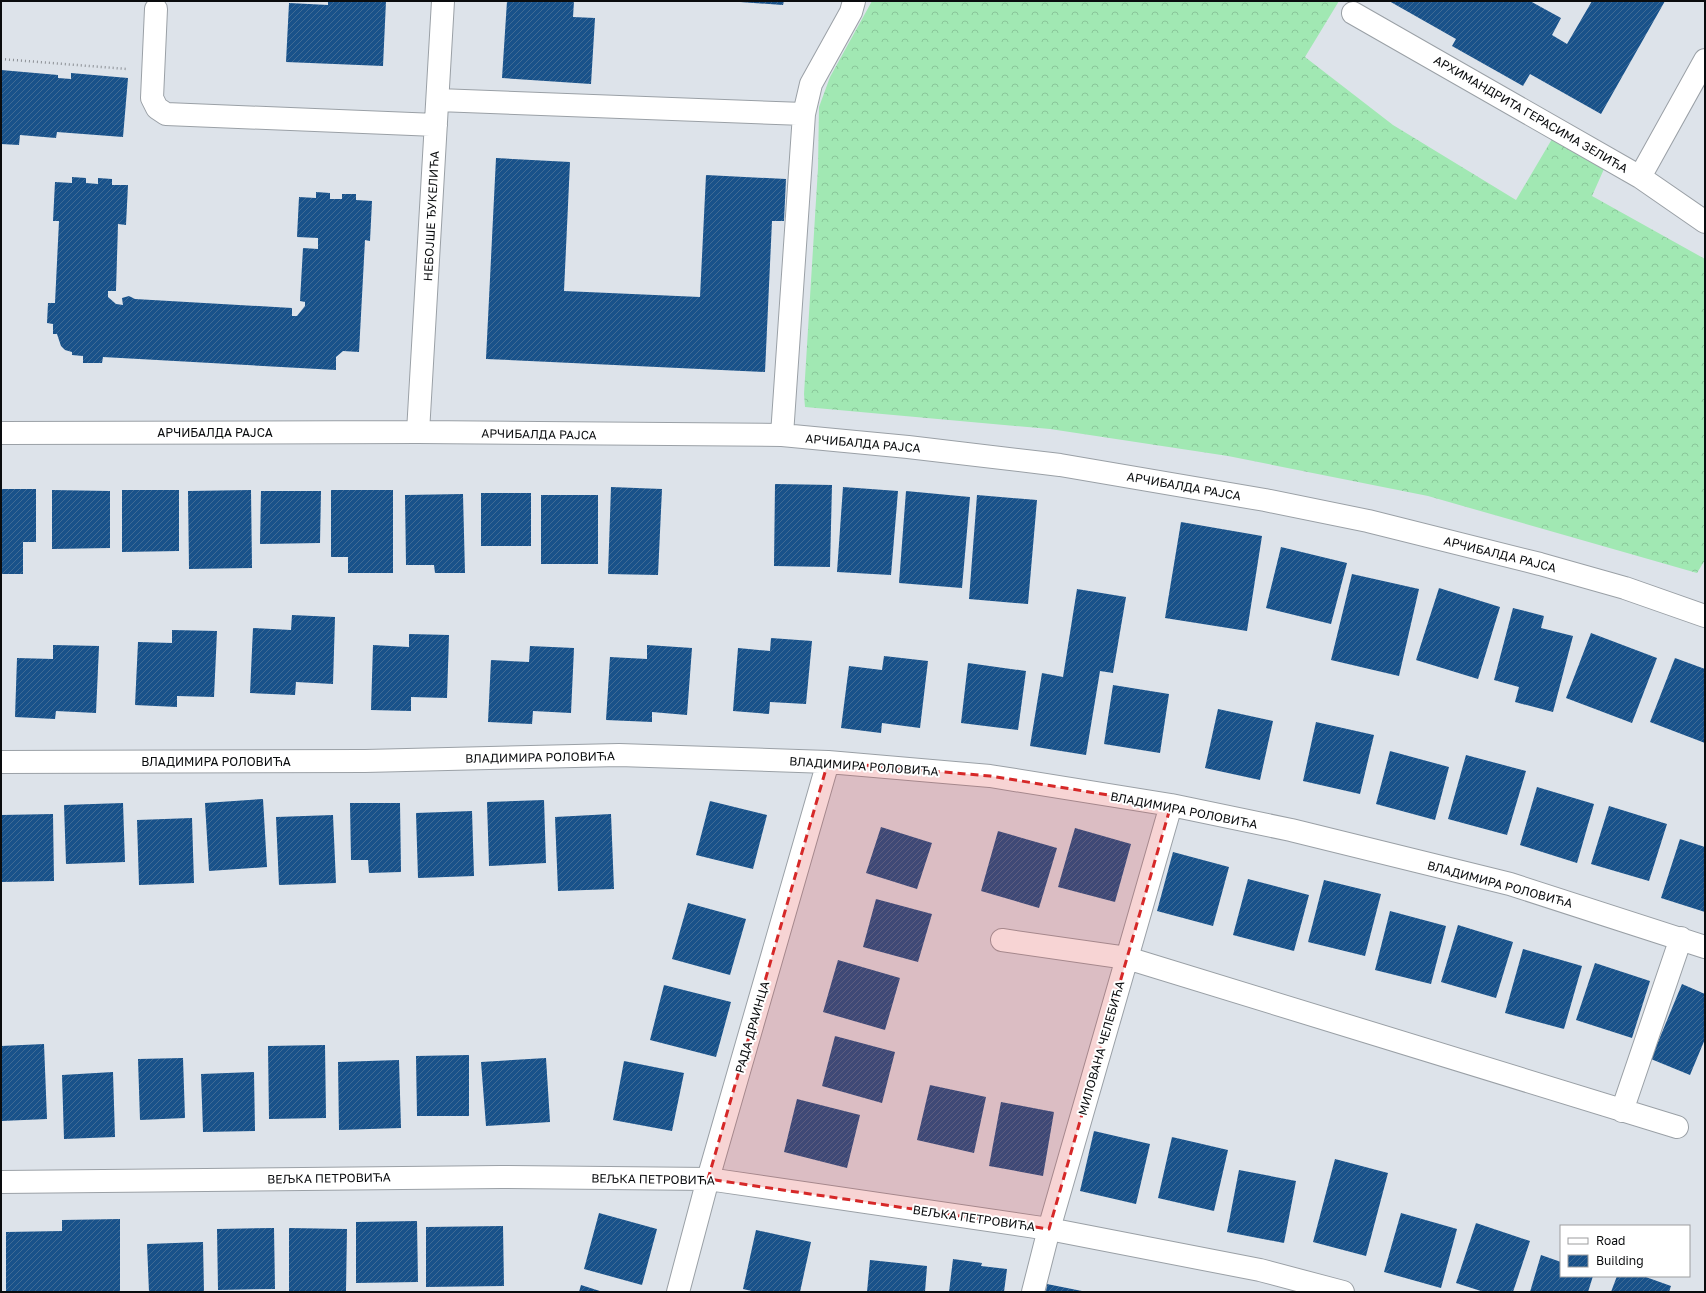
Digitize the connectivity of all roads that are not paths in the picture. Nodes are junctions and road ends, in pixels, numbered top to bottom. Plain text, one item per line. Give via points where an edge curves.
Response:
1 (443, 1) edge
2 (854, 1) edge
3 (156, 9) dead end
4 (1353, 13) dead end
5 (1705, 60) edge
6 (438, 100) junction
7 (804, 114) junction
8 (436, 125) junction
9 (1640, 177) junction
10 (1705, 222) edge
11 (418, 432) junction
12 (1, 433) edge
13 (782, 435) junction
14 (1705, 616) edge
15 (1, 762) edge
16 (828, 762) junction
17 (1171, 805) junction
18 (1681, 938) junction
19 (1002, 940) dead end
20 (1705, 947) edge
21 (1127, 958) junction
22 (1622, 1111) junction
23 (1677, 1128) dead end
24 (708, 1179) junction
25 (1, 1182) edge
26 (1049, 1229) junction
27 (678, 1292) edge
28 (1032, 1292) edge
29 (1343, 1292) edge

1 - 6 street, НЕБОЈШЕ ЂУКЕЛИЋА
2 - 7 street via 851,12 811,84
3 - 8 street via 152,98 157,108 166,114
4 - 9 street, АРХИМАНДРИТА ГЕРАСИМА ЗЕЛИЋА
5 - 9 street
6 - 7 street
6 - 8 street, НЕБОЈШЕ ЂУКЕЛИЋА
7 - 13 street
8 - 11 street, НЕБОЈШЕ ЂУКЕЛИЋА
9 - 10 street, АРХИМАНДРИТА ГЕРАСИМА ЗЕЛИЋА
11 - 12 street, АРЧИБАЛДА РАЈСА
11 - 13 street, АРЧИБАЛДА РАЈСА
13 - 14 street, АРЧИБАЛДА РАЈСА via 1060,465 1265,500 1368,521 1540,564 1625,588
15 - 16 street, ВЛАДИМИРА РОЛОВИЋА via 365,761 619,755
16 - 17 street, ВЛАДИМИРА РОЛОВИЋА via 990,776
16 - 24 street, РАДА ДРАИНЦА
17 - 18 street, ВЛАДИМИРА РОЛОВИЋА via 1291,830 1510,884
17 - 21 street, МИЛОВАНА ЧЕЛЕБИЋА
18 - 20 street, ВЛАДИМИРА РОЛОВИЋА
18 - 22 street
19 - 21 street
21 - 22 street
21 - 26 street, МИЛОВАНА ЧЕЛЕБИЋА
22 - 23 street
24 - 25 street, ВЕЉКА ПЕТРОВИЋА via 501,1177
24 - 26 street, ВЕЉКА ПЕТРОВИЋА
24 - 27 street, РАДА ДРАИНЦА
26 - 28 street, МИЛОВАНА ЧЕЛЕБИЋА
26 - 29 street, ВЕЉКА ПЕТРОВИЋА via 1260,1270

